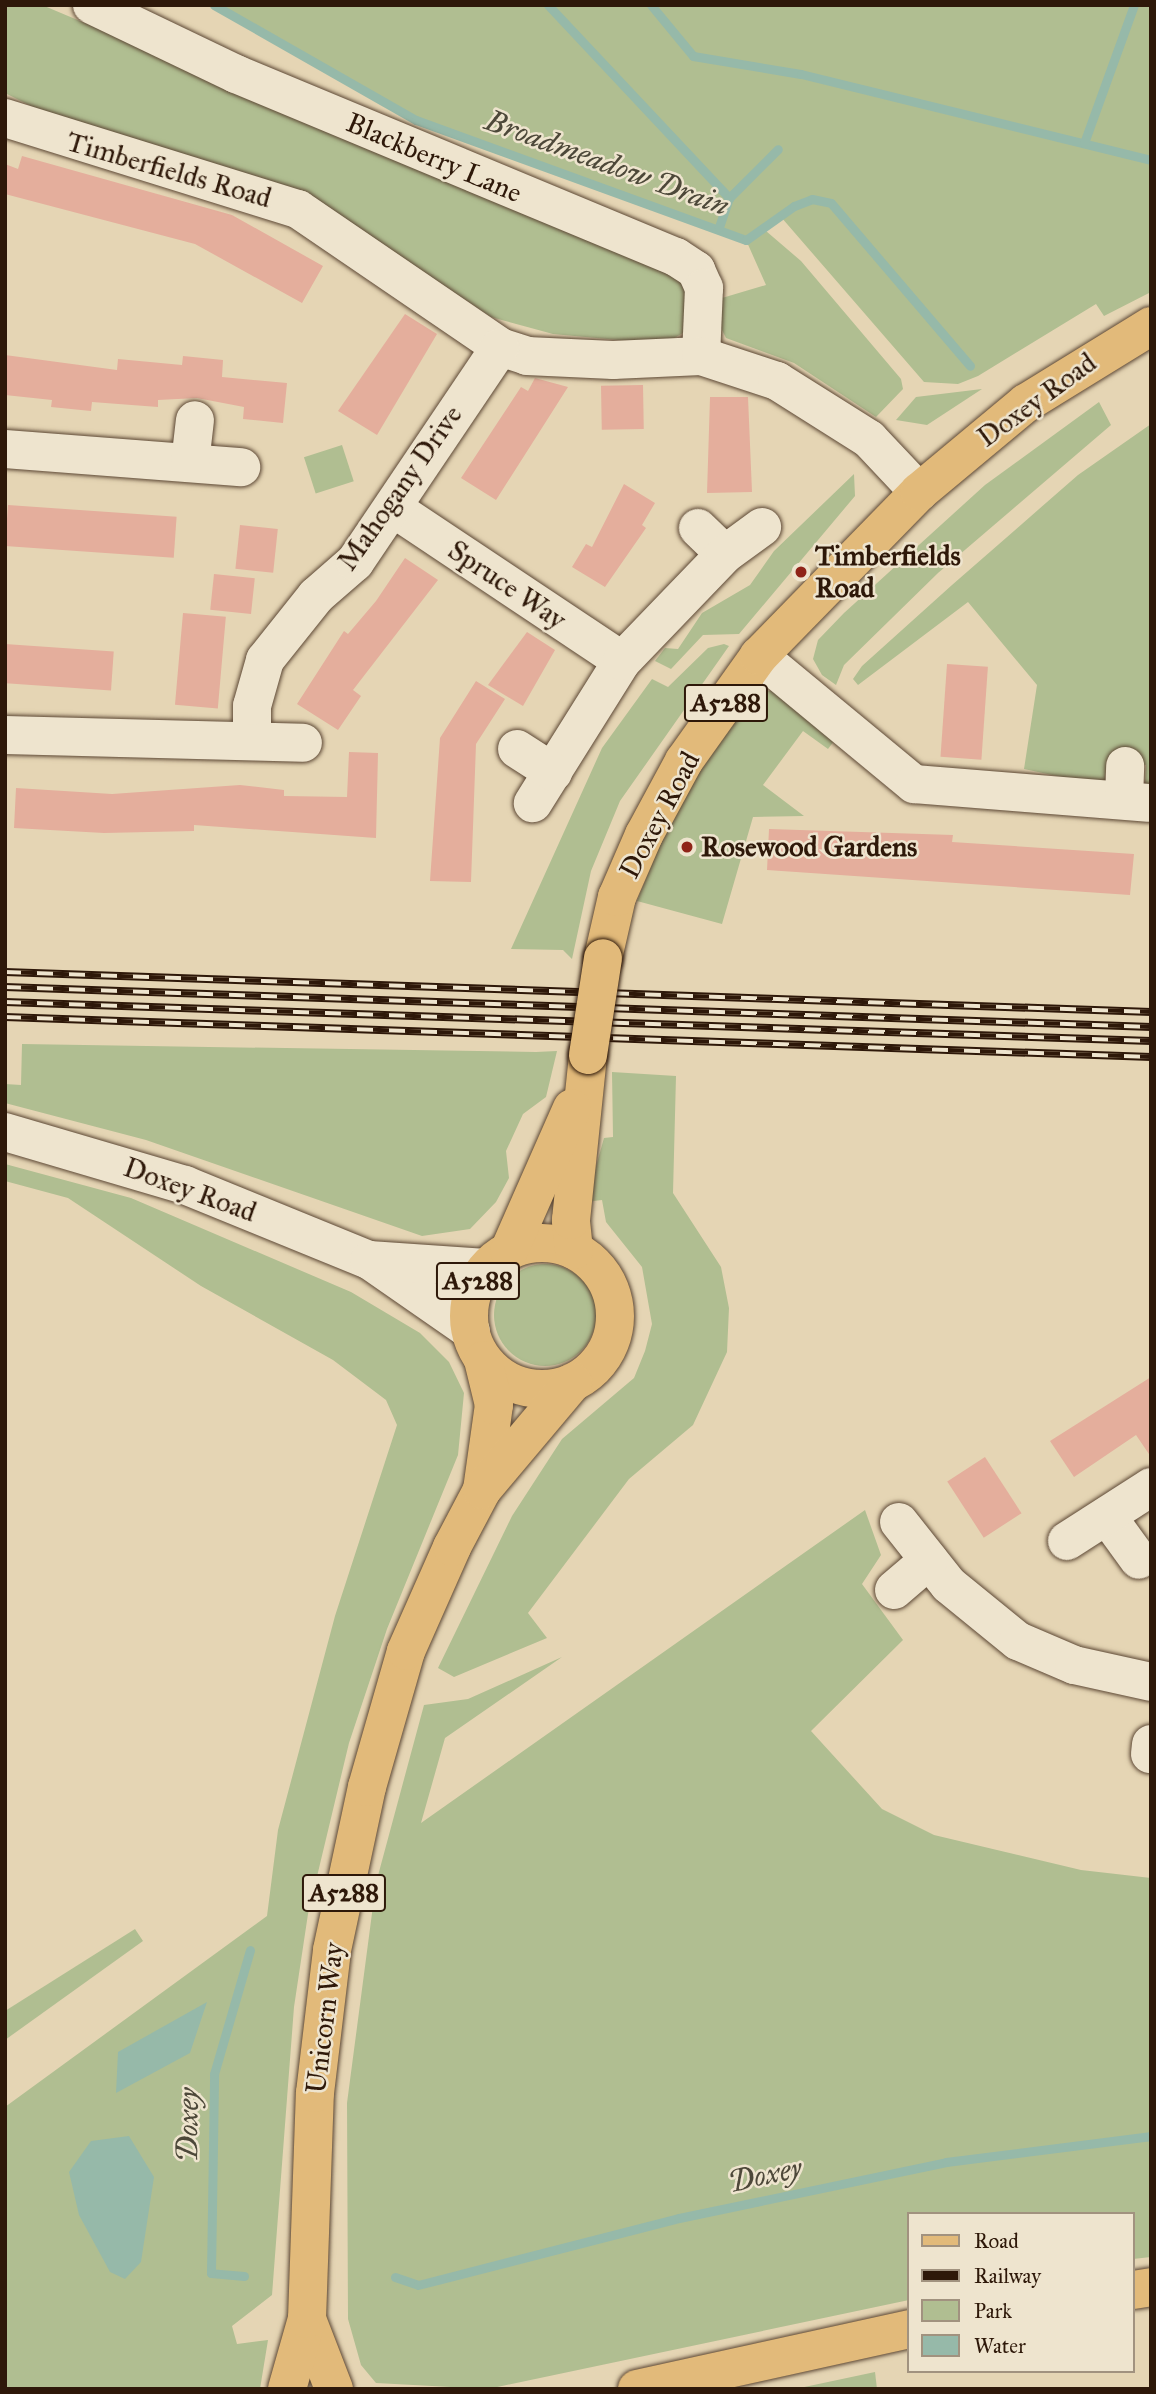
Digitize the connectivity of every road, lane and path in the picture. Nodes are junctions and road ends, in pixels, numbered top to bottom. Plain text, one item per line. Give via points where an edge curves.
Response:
1 (92, 5) edge
2 (5, 118) edge
3 (1151, 326) edge
4 (500, 347) junction
5 (701, 356) junction
6 (195, 420) dead end
7 (5, 449) edge
8 (190, 463) junction
9 (241, 467) dead end
10 (919, 492) junction
11 (393, 508) junction
12 (762, 527) dead end
13 (759, 656) junction
14 (622, 661) junction
15 (5, 735) edge
16 (252, 738) junction
17 (303, 743) dead end
18 (517, 749) dead end
19 (1132, 790) dead end
20 (586, 1070) junction
21 (5, 1132) edge
22 (574, 1250) junction
23 (369, 1260) junction
24 (497, 1260) junction
25 (477, 1346) junction
26 (573, 1382) junction
27 (1151, 1487) edge
28 (482, 1490) junction
29 (1107, 1516) junction
30 (899, 1522) dead end
31 (1067, 1541) dead end
32 (929, 1560) junction
33 (1139, 1560) dead end
34 (894, 1590) dead end
35 (1151, 1682) edge
36 (307, 2319) junction
37 (908, 2329) edge
38 (287, 2389) edge
39 (334, 2389) edge
40 (637, 2389) edge

1 - 5 street, Blackberry Lane via 261,85 676,257 696,270 704,288
2 - 4 street, Timberfields Road via 298,209
3 - 10 main road, Doxey Road / A5288 via 1026,403
4 - 5 street, Timberfields Road via 527,356 613,360
4 - 11 street, Mahogany Drive
5 - 10 street, Timberfields Road via 811,397 869,439
6 - 8 street
7 - 8 street
8 - 9 street
10 - 13 main road, Doxey Road / A5288
11 - 14 street, Spruce Way
11 - 16 street, Mahogany Drive via 355,562 316,596 265,660 252,706
12 - 14 street via 712,541
13 - 19 street via 914,783
13 - 20 main road, Doxey Road / A5288, bridge via 684,761 617,897
14 - 18 street via 543,788
15 - 16 street
16 - 17 street
20 - 22 main road, Doxey Road / A5288
20 - 24 main road, Doxey Road / A5288
21 - 23 street, Doxey Road via 185,1185
22 - 24 main road, A5288 via 541,1242
22 - 26 main road, A5288 via 607,1282 615,1304 607,1350
23 - 24 street, Doxey Road
23 - 25 street, Doxey Road
24 - 25 main road, A5288 via 475,1287
25 - 26 main road via 524,1387
25 - 28 main road, Unicorn Way / A5288 via 494,1405
26 - 28 main road, Unicorn Way / A5288
27 - 29 street
28 - 36 main road, Unicorn Way / A5288 via 406,1651 338,1923 315,2093
29 - 31 street
29 - 33 street
30 - 32 street
32 - 34 street
32 - 35 street via 977,1612 1018,1641 1074,1665
36 - 38 main road, Unicorn Way / A5288
36 - 39 main road, Unicorn Way / A5288
37 - 40 main road

